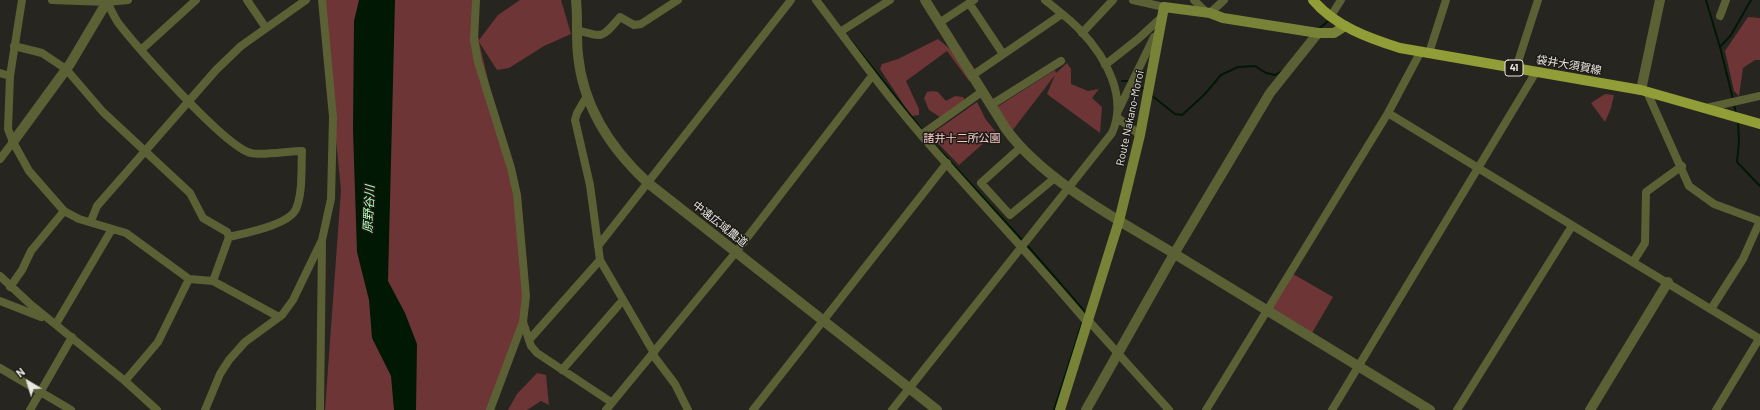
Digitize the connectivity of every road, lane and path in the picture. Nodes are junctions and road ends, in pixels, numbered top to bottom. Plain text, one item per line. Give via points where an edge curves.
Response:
1 (22, 0) edge
2 (52, 0) edge
3 (128, 0) edge
4 (196, 0) edge
5 (247, 0) edge
6 (306, 0) edge
7 (322, 0) edge
8 (476, 0) edge
9 (576, 0) edge
10 (678, 0) edge
11 (791, 0) edge
12 (816, 0) edge
13 (890, 0) edge
14 (925, 0) edge
15 (1045, 0) edge
16 (1114, 0) edge
17 (1132, 0) edge
18 (1194, 0) edge
19 (1224, 0) edge
20 (1313, 0) edge
21 (1341, 0) edge
22 (1446, 0) edge
23 (1538, 0) edge
24 (1660, 0) edge
25 (1726, 0) edge
26 (108, 1) edge
27 (972, 2) edge
28 (1163, 12) junction
29 (1208, 12) junction
30 (1062, 14) junction
31 (1330, 16) junction
32 (1720, 16) dead end
33 (939, 23) junction
34 (1345, 26) junction
35 (266, 28) junction
36 (577, 30) junction
37 (840, 32) junction
38 (1082, 33) junction
39 (1318, 33) junction
40 (1160, 35) junction
41 (14, 46) junction
42 (141, 50) junction
43 (1425, 52) junction
44 (1003, 54) junction
45 (1061, 61) dead end
46 (1105, 64) junction
47 (1516, 68) junction
48 (66, 69) junction
49 (1536, 72) junction
50 (0, 73) edge
51 (973, 75) junction
52 (10, 76) junction
53 (872, 76) junction
54 (983, 91) junction
55 (1644, 91) junction
56 (587, 96) junction
57 (1760, 96) edge
58 (189, 102) junction
59 (991, 105) junction
60 (4, 107) edge
61 (1706, 108) junction
62 (1388, 113) junction
63 (1118, 115) junction
64 (1760, 124) edge
65 (921, 135) junction
66 (1140, 135) junction
67 (12, 142) junction
68 (1020, 148) junction
69 (144, 152) junction
70 (0, 159) edge
71 (947, 164) junction
72 (1682, 166) junction
73 (1478, 169) junction
74 (1056, 177) junction
75 (648, 183) junction
76 (1068, 186) junction
77 (64, 211) junction
78 (91, 221) junction
79 (1119, 221) junction
80 (1760, 221) edge
81 (1572, 226) junction
82 (112, 229) junction
83 (229, 237) junction
84 (322, 240) junction
85 (1752, 241) junction
86 (1760, 245) edge
87 (598, 246) junction
88 (1022, 246) junction
89 (736, 252) junction
90 (1174, 254) junction
91 (600, 260) junction
92 (1632, 262) junction
93 (0, 276) edge
94 (189, 279) junction
95 (213, 281) junction
96 (1668, 282) junction
97 (10, 287) junction
98 (623, 300) junction
99 (0, 301) edge
100 (1711, 309) junction
101 (1267, 310) junction
102 (280, 317) junction
103 (1087, 320) junction
104 (823, 321) junction
105 (523, 322) junction
106 (56, 324) junction
107 (72, 337) junction
108 (1760, 339) edge
109 (529, 340) junction
110 (1118, 353) junction
111 (653, 354) junction
112 (1359, 367) junction
113 (0, 368) edge
114 (562, 370) junction
115 (125, 381) junction
116 (909, 388) junction
117 (40, 392) junction
118 (611, 402) junction
119 (155, 409) edge
120 (30, 410) edge
121 (71, 410) edge
122 (205, 410) edge
123 (320, 410) edge
124 (490, 410) edge
125 (606, 410) edge
126 (687, 410) edge
127 (753, 410) edge
128 (892, 410) edge
129 (937, 410) edge
130 (1060, 410) edge
131 (1086, 410) edge
132 (1169, 410) edge
133 (1206, 410) edge
134 (1332, 410) edge
135 (1430, 410) edge
136 (1457, 410) edge
137 (1590, 410) edge
138 (1716, 410) edge

1 - 41 street
2 - 26 street
3 - 26 street
4 - 42 street
5 - 35 street
6 - 35 street
7 - 84 street via 333,117 331,199
8 - 105 street via 474,40 478,62 517,195 526,296
9 - 36 street, 中遠広域農道
10 - 36 street via 641,24 634,25 620,17 605,34 597,36
11 - 75 street
12 - 37 street
13 - 37 street
14 - 33 street
15 - 30 street
16 - 38 street
17 - 28 street
18 - 29 street
19 - 29 street
20 - 31 main road, 袋井大須賀線 / 41
21 - 31 street
22 - 43 street
23 - 47 street
24 - 55 street
25 - 32 street
26 - 42 street via 118,22
26 - 48 street
27 - 33 street
27 - 44 street
28 - 29 main road
28 - 40 main road, Route Nakano-Moroi
28 - 46 street via 1138,39
29 - 39 main road via 1223,18
30 - 38 street
30 - 44 street
31 - 34 main road, 袋井大須賀線 / 41
33 - 51 street
34 - 39 main road via 1334,33
34 - 43 main road, 袋井大須賀線 / 41 via 1400,48
35 - 58 street via 241,46 216,70
36 - 56 street, 中遠広域農道 via 578,54
37 - 53 street
38 - 46 street
39 - 90 street via 1270,93
40 - 63 street via 1154,37
40 - 66 main road, Route Nakano-Moroi
41 - 48 street via 42,53
41 - 52 street
42 - 58 street
43 - 47 main road, 袋井大須賀線 / 41
43 - 62 street
44 - 51 street
45 - 59 street
46 - 63 street via 1115,84
47 - 49 main road, 袋井大須賀線 / 41
48 - 67 street
48 - 69 street
49 - 55 main road, 袋井大須賀線 / 41
49 - 73 street
50 - 52 street
51 - 54 street
52 - 60 street
53 - 65 street
53 - 89 street
54 - 59 street
54 - 65 street
55 - 61 main road, 袋井大須賀線 / 41
55 - 72 street
56 - 75 street, 中遠広域農道 via 609,140 629,166
56 - 87 street via 575,120 590,185
57 - 61 street
58 - 69 street
58 - 83 street via 237,147 251,154 302,151 299,194 295,210 288,217 270,226
59 - 68 street
60 - 67 street
61 - 64 main road, 袋井大須賀線 / 41
62 - 73 street
62 - 101 street
63 - 66 street
63 - 76 street via 1112,133
65 - 71 street
66 - 79 main road, Route Nakano-Moroi
67 - 70 street
67 - 77 street via 29,171
68 - 74 street
68 - 74 street via 981,183 1010,215
69 - 78 street via 97,206
69 - 83 street via 190,193 203,218 227,232
71 - 88 street
71 - 104 street
72 - 80 street via 1689,186 1695,191 1714,204
72 - 92 street via 1646,192 1645,243
73 - 81 street
73 - 112 street
74 - 76 street
75 - 87 street
75 - 89 street, 中遠広域農道
76 - 79 street
76 - 88 street
77 - 78 street via 79,219
77 - 97 street via 31,250 22,270
78 - 82 street
79 - 90 street
79 - 103 main road, Route Nakano-Moroi
80 - 85 street
81 - 92 street
81 - 136 street
82 - 94 street via 126,233
82 - 106 street
83 - 95 street
84 - 102 street via 296,294
84 - 123 street
85 - 86 street
85 - 100 street via 1737,270
87 - 91 street
88 - 103 street
88 - 116 street
89 - 104 street, 中遠広域農道
89 - 111 street
90 - 101 street
90 - 110 street
91 - 98 street
91 - 109 street
92 - 96 street
93 - 97 street
94 - 95 street
94 - 115 street via 158,342
95 - 102 street
96 - 100 street
96 - 137 street
97 - 106 street
98 - 111 street
98 - 114 street
99 - 106 street
100 - 108 street
101 - 112 street
101 - 133 street
102 - 122 street via 245,342 229,360 220,374
103 - 110 street
103 - 130 main road, Route Nakano-Moroi
104 - 116 street, 中遠広域農道
104 - 127 street
105 - 109 street
105 - 124 street
106 - 107 street
107 - 115 street
107 - 117 street
108 - 138 street
109 - 114 street via 536,353
110 - 131 street
110 - 132 street
111 - 118 street
111 - 126 street via 675,384
112 - 134 street
112 - 135 street
113 - 117 street
114 - 118 street
115 - 119 street
116 - 128 street
116 - 129 street, 中遠広域農道
117 - 120 street
117 - 121 street
118 - 125 street

